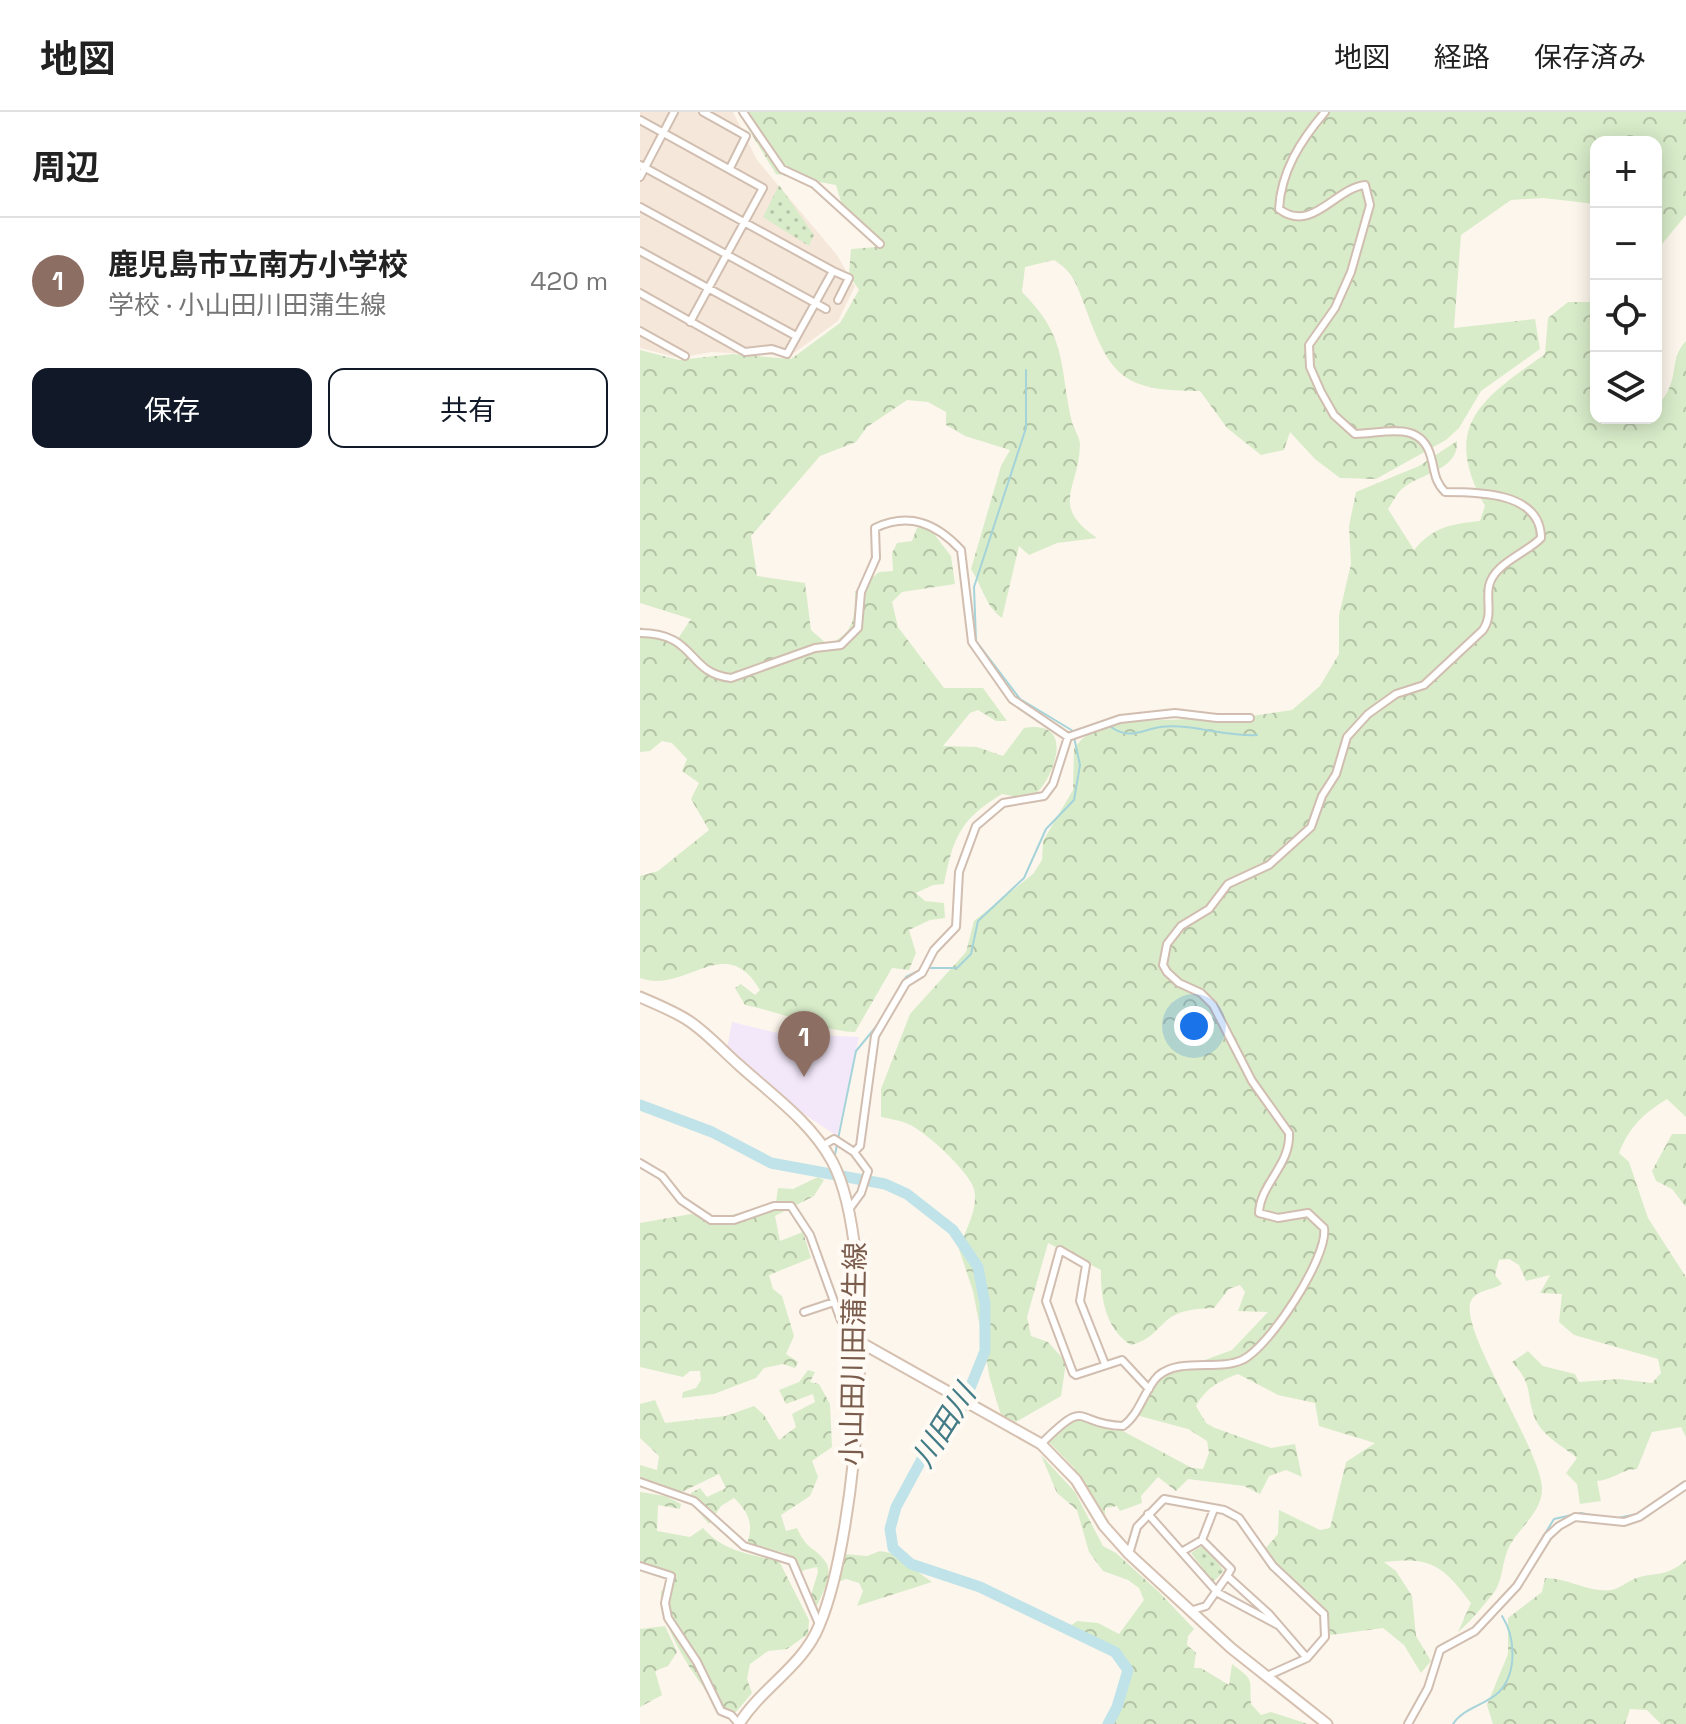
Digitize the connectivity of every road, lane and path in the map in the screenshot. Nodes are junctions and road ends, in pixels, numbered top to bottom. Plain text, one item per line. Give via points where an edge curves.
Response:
1 (674, 112) edge
2 (703, 112) edge
3 (743, 112) edge
4 (1325, 112) edge
5 (640, 120) edge
6 (662, 133) junction
7 (642, 166) edge
8 (730, 168) junction
9 (640, 177) edge
10 (640, 207) edge
11 (744, 221) junction
12 (880, 244) dead end
13 (640, 251) edge
14 (726, 255) junction
15 (833, 271) junction
16 (708, 288) junction
17 (640, 293) edge
18 (838, 295) dead end
19 (815, 304) junction
20 (826, 309) dead end
21 (690, 322) junction
22 (640, 331) edge
23 (796, 336) junction
24 (685, 356) dead end
25 (640, 633) edge
26 (1250, 718) dead end
27 (1072, 736) junction
28 (640, 997) edge
29 (822, 1146) junction
30 (854, 1152) junction
31 (640, 1163) edge
32 (850, 1208) junction
33 (810, 1301) dead end
34 (834, 1302) junction
35 (813, 1309) junction
36 (804, 1312) dead end
37 (858, 1337) junction
38 (1105, 1364) junction
39 (1149, 1389) junction
40 (1041, 1444) junction
41 (640, 1482) edge
42 (1686, 1485) edge
43 (1214, 1509) junction
44 (1148, 1514) junction
45 (1202, 1540) junction
46 (1183, 1551) junction
47 (1129, 1554) junction
48 (640, 1566) edge
49 (1227, 1576) junction
50 (1218, 1593) junction
51 (1190, 1611) junction
52 (820, 1625) junction
53 (1278, 1625) junction
54 (1307, 1658) junction
55 (1267, 1676) junction
56 (739, 1724) edge
57 (1328, 1724) edge
58 (1408, 1724) edge

1 - 6 street
2 - 8 street via 746,136
3 - 12 street via 782,169 814,184
4 - 39 street via 1288,168 1279,209 1290,216 1313,214 1345,191 1365,185 1370,205 1345,288 1309,345 1310,367 1321,392 1334,415 1355,434 1401,430 1422,441 1445,492 1494,494 1520,504 1536,521 1541,538 1494,575 1483,630 1424,685 1385,700 1347,737 1336,774 1305,833 1269,865 1228,884 1209,909 1181,926 1167,944 1167,972 1213,1005 1252,1081 1289,1133 1283,1165 1259,1203 1259,1213 1278,1218 1308,1213 1319,1220 1325,1237 1302,1287 1259,1348 1233,1364 1168,1370
5 - 6 street
6 - 7 street
6 - 8 street
7 - 9 street
7 - 11 street
8 - 11 street via 763,188
10 - 14 street
11 - 14 street
11 - 15 street
13 - 16 street
14 - 16 street
14 - 19 street
15 - 18 street via 849,278
15 - 19 street
16 - 21 street
16 - 23 street
17 - 21 street
19 - 20 street
19 - 23 street
21 - 23 street via 745,352 772,349 787,354
22 - 24 street
25 - 27 street via 672,637 702,667 731,678 815,648 841,645 858,628 861,592 876,558 875,528 895,518 908,519 924,523 961,550 972,642 1012,699
26 - 27 street via 1175,713 1120,719
27 - 30 street via 1044,796 1003,803 976,826 959,872 956,927 934,950 922,973 906,983 875,1036 860,1146
28 - 29 main road, 小山田川田蒲生線 via 699,1029
29 - 30 street via 834,1139
29 - 32 main road, 小山田川田蒲生線
30 - 32 street via 868,1171
31 - 34 street via 711,1220 791,1206 810,1235
32 - 37 main road, 小山田川田蒲生線
33 - 35 street
34 - 35 street
34 - 37 street via 846,1329
35 - 36 street
37 - 40 main road
37 - 52 main road, 小山田川田蒲生線 via 851,1489
38 - 38 street via 1076,1375 1072,1370 1046,1301 1060,1250 1086,1265 1080,1301
38 - 39 street via 1122,1360
39 - 40 street via 1123,1426 1081,1413
40 - 47 main road via 1076,1480 1104,1526
41 - 52 street via 694,1501 744,1546 792,1561
42 - 58 street via 1624,1522 1575,1517 1559,1526 1517,1586 1475,1631 1440,1650 1428,1688
43 - 44 street via 1164,1499
43 - 45 street
43 - 54 street via 1239,1518 1273,1566 1324,1614 1325,1637
44 - 46 street
44 - 47 street via 1133,1534
45 - 46 street
45 - 49 street via 1231,1569
46 - 50 street
47 - 51 main road
48 - 56 street via 671,1576 665,1603 668,1618 721,1711
49 - 50 street
49 - 53 street
50 - 51 street via 1206,1606
50 - 53 street
51 - 55 main road
52 - 56 main road, 小山田川田蒲生線 via 802,1655
53 - 54 street
54 - 55 street
55 - 57 main road

